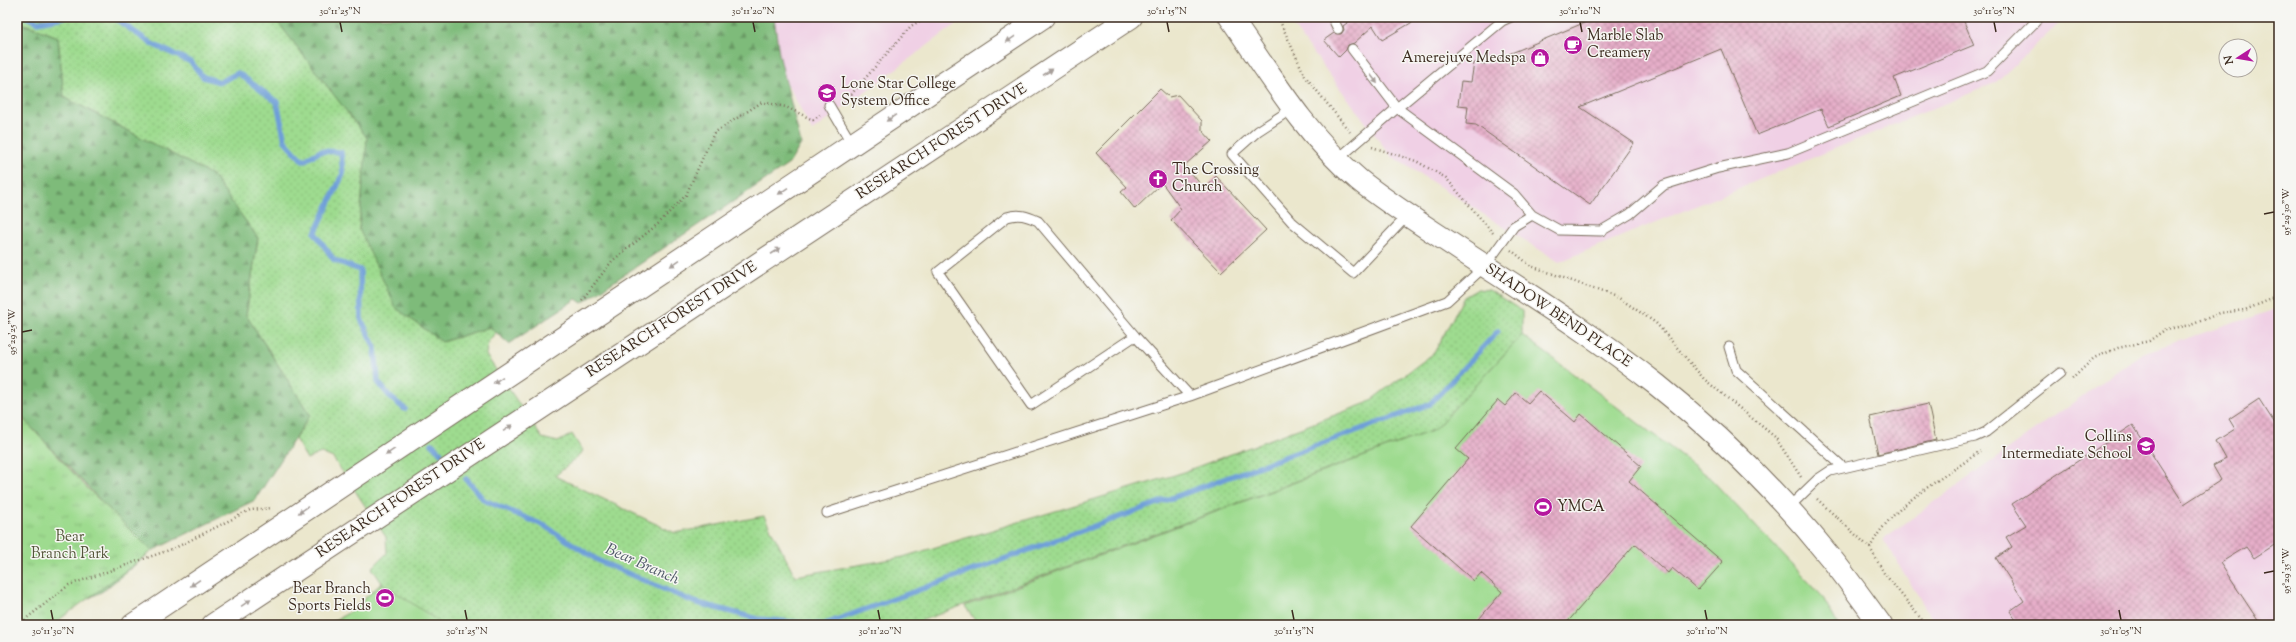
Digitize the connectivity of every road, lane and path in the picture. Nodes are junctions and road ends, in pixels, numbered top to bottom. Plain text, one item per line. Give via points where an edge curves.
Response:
1 (926, 17) edge
2 (1043, 17) edge
3 (1131, 17) edge
4 (1230, 17) edge
5 (1278, 17) edge
6 (1332, 17) edge
7 (1491, 17) edge
8 (1511, 17) edge
9 (2040, 17) edge
10 (1497, 25) junction
11 (1338, 30) dead end
12 (1352, 50) dead end
13 (830, 107) junction
14 (1294, 108) junction
15 (1396, 108) junction
16 (1359, 143) junction
17 (852, 144) junction
18 (1338, 160) junction
19 (1408, 214) junction
20 (1532, 214) junction
21 (1502, 242) junction
22 (1485, 266) junction
23 (2279, 296) edge
24 (578, 304) dead end
25 (1135, 336) junction
26 (1729, 347) dead end
27 (2060, 373) dead end
28 (2066, 385) dead end
29 (1190, 396) junction
30 (1981, 449) dead end
31 (1843, 467) junction
32 (1808, 488) junction
33 (279, 503) dead end
34 (1787, 509) junction
35 (827, 513) dead end
36 (1870, 548) junction
37 (18, 625) edge
38 (133, 625) edge
39 (213, 625) edge
40 (1882, 625) edge
41 (1926, 625) edge

1 - 13 path via 912,26 847,99
2 -> 17 main road
39 -> 3 main road, RESEARCH FOREST DRIVE
4 - 14 main road, SHADOW BEND PLACE
5 - 16 path via 1305,76
6 - 11 lane
7 - 10 lane
8 - 10 lane
9 - 20 lane via 1987,71 1788,153 1718,168 1664,185 1630,214 1601,231 1559,230
10 - 15 lane
12 -> 15 lane
13 - 17 lane
13 - 24 path via 813,120 786,107 762,102 714,133 686,195 658,224 612,261
14 - 18 main road, SHADOW BEND PLACE
14 - 19 lane via 1258,131 1232,154 1292,222 1353,273
15 - 16 lane
15 - 20 lane via 1514,194
16 - 18 lane
16 - 21 path via 1416,161 1446,178
17 -> 38 main road
18 - 19 main road, SHADOW BEND PLACE via 1358,179
19 - 22 main road, SHADOW BEND PLACE
20 - 21 lane via 1514,226
21 - 22 lane
21 - 32 path via 1531,266 1619,298 1656,323 1704,379 1775,437
22 - 29 lane via 1447,301
22 - 34 main road, SHADOW BEND PLACE via 1590,334 1658,386 1725,445
23 - 28 path via 2244,310 2220,313 2191,325 2166,329 2150,341 2118,348 2094,358
25 - 25 lane via 1038,221 1028,216 1016,214 1007,217 938,272 1031,405
25 - 29 lane
26 - 31 lane via 1736,370
27 - 31 lane via 1986,432 1975,437
29 - 35 lane
30 - 36 path via 1906,504 1876,534
31 - 32 lane via 1824,474
32 - 34 lane
32 - 36 path
33 - 37 path via 272,508 250,510 175,548 69,585
34 - 40 main road, SHADOW BEND PLACE via 1829,556
36 - 41 path via 1884,572

